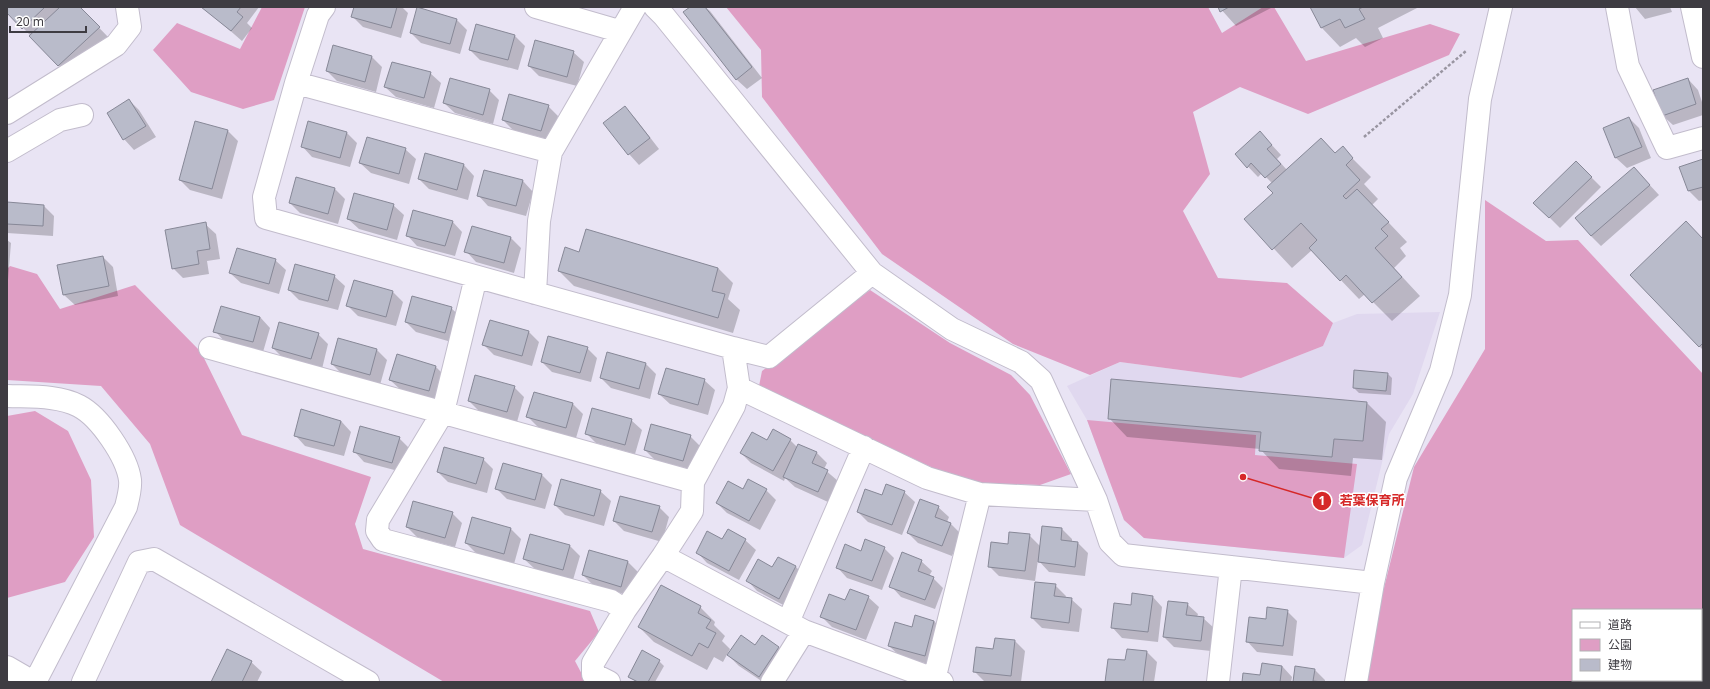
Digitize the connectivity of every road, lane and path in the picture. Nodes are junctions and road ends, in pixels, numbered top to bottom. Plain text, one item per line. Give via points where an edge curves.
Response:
1 (127, 7) edge
2 (324, 7) edge
3 (536, 7) edge
4 (635, 7) edge
5 (655, 7) edge
6 (1617, 7) edge
7 (1692, 7) edge
8 (1498, 17) edge
9 (619, 31) junction
10 (1703, 58) edge
11 (296, 83) junction
12 (7, 113) edge
13 (82, 114) dead end
14 (1364, 137) dead end
15 (1703, 138) edge
16 (7, 151) edge
17 (551, 152) junction
18 (872, 273) junction
19 (476, 277) junction
20 (535, 293) junction
21 (210, 348) dead end
22 (734, 348) junction
23 (740, 388) junction
24 (7, 396) edge
25 (443, 412) junction
26 (864, 448) junction
27 (693, 482) junction
28 (980, 494) junction
29 (1096, 500) junction
30 (663, 556) junction
31 (1231, 567) junction
32 (1373, 583) junction
33 (625, 610) junction
34 (796, 626) junction
35 (7, 667) edge
36 (938, 681) edge
37 (34, 682) edge
38 (83, 682) edge
39 (368, 682) edge
40 (609, 682) edge
41 (772, 682) edge
42 (1218, 682) edge
43 (1356, 682) edge

1 - 12 street via 130,26 116,45
2 - 11 street via 318,15
3 - 9 street
4 - 9 street
5 - 18 street
6 - 15 street via 1628,66 1667,148
7 - 10 street
8 - 14 path
8 - 32 street via 1480,99 1460,295 1441,371 1396,478
9 - 17 street
11 - 17 street
11 - 19 street via 264,197 266,218
13 - 16 street via 60,120
17 - 20 street via 539,221
18 - 22 street via 769,357
18 - 29 street via 952,329 1020,362 1041,380
19 - 20 street
19 - 25 street
20 - 22 street
21 - 25 street
22 - 23 street
23 - 26 street
23 - 27 street via 734,406
24 - 37 street via 53,398 80,406 101,424 125,460 130,481 126,507
25 - 27 street
25 - 33 street via 378,520 377,531 383,540 611,601
26 - 28 street via 928,478
26 - 34 street
27 - 30 street via 692,511
28 - 29 street
28 - 36 street
29 - 31 street via 1110,542 1123,554
30 - 33 street
30 - 34 street
31 - 32 street
31 - 42 street
32 - 43 street
33 - 40 street via 593,663 593,674
34 - 36 street
34 - 41 street
35 - 37 street
38 - 39 street via 139,562 154,559

